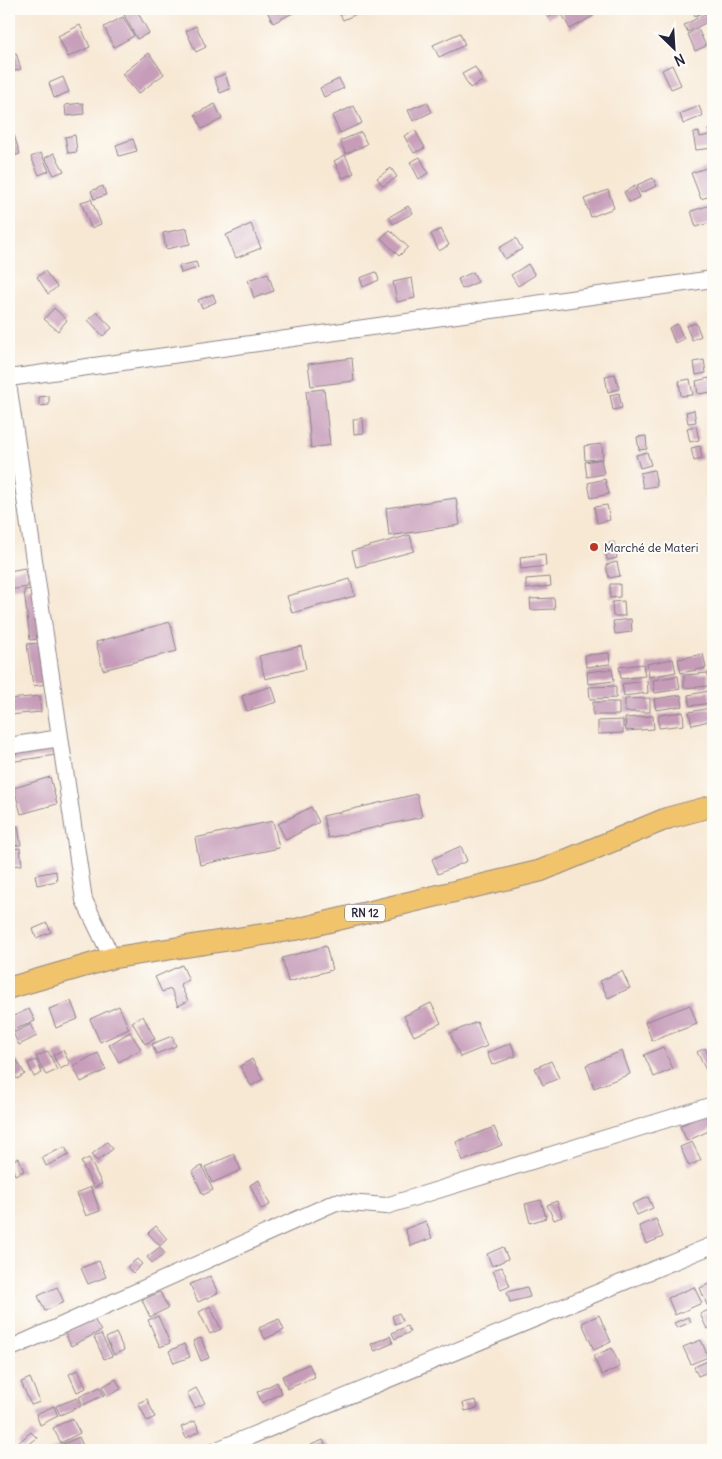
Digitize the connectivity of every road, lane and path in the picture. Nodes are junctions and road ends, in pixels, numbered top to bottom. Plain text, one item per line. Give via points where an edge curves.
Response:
1 (713, 279) edge
2 (9, 378) edge
3 (9, 390) edge
4 (60, 738) junction
5 (9, 746) edge
6 (713, 806) edge
7 (112, 958) junction
8 (9, 988) edge
9 (713, 1105) edge
10 (713, 1245) edge
11 (9, 1349) edge
12 (217, 1450) edge

1 - 2 street
3 - 4 street
4 - 5 street
4 - 7 street via 84,900
6 - 7 main road, RN 12 via 668,818 540,871 298,929
7 - 8 main road, RN 12
9 - 11 street via 386,1206 336,1202
10 - 12 street

